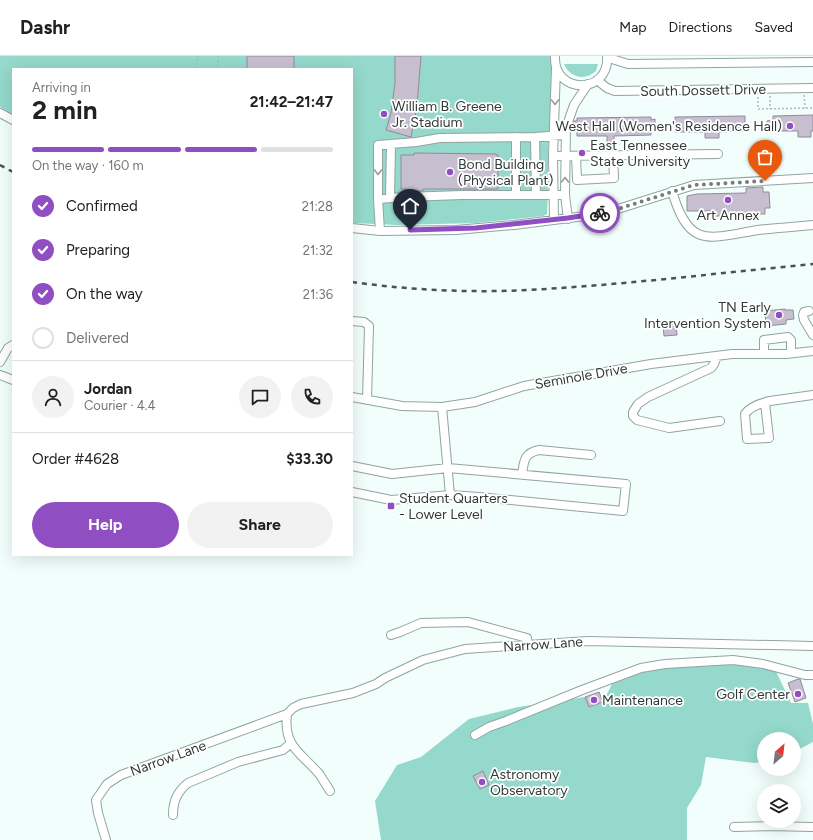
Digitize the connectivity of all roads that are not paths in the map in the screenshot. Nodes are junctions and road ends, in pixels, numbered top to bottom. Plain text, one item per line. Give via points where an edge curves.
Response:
1 (556, 56) edge
2 (610, 57) edge
3 (813, 62) edge
4 (556, 68) junction
5 (597, 80) junction
6 (588, 84) junction
7 (813, 88) edge
8 (0, 112) edge
9 (12, 119) edge
10 (554, 135) junction
11 (565, 135) junction
12 (516, 137) junction
13 (536, 137) junction
14 (391, 144) junction
15 (718, 154) dead end
16 (613, 155) junction
17 (553, 156) junction
18 (565, 156) junction
19 (576, 156) junction
20 (813, 178) edge
21 (672, 191) junction
22 (516, 194) junction
23 (536, 195) junction
24 (554, 195) junction
25 (566, 195) junction
26 (390, 198) junction
27 (378, 199) junction
28 (568, 218) junction
29 (554, 220) junction
30 (813, 225) edge
31 (353, 228) edge
32 (380, 230) junction
33 (809, 312) dead end
34 (353, 321) edge
35 (813, 335) edge
36 (12, 345) edge
37 (813, 351) edge
38 (792, 353) junction
39 (764, 354) junction
40 (717, 356) junction
41 (0, 362) edge
42 (0, 375) edge
43 (12, 380) edge
44 (813, 395) edge
45 (353, 397) edge
46 (367, 400) junction
47 (765, 403) junction
48 (442, 407) junction
49 (720, 421) dead end
50 (591, 455) dead end
51 (353, 466) edge
52 (448, 468) junction
53 (522, 474) junction
54 (353, 492) edge
55 (450, 495) junction
56 (391, 635) dead end
57 (528, 645) junction
58 (813, 646) edge
59 (813, 675) edge
60 (287, 714) junction
61 (475, 735) dead end
62 (291, 743) junction
63 (330, 791) dead end
64 (173, 815) dead end
65 (734, 827) dead end
66 (813, 828) edge
67 (106, 840) edge

1 - 4 street
2 - 3 street via 628,64
2 - 5 street via 603,75
4 - 6 street via 569,83
4 -> 10 street
5 - 6 street
5 - 7 street, South Dossett Drive via 615,91
6 - 11 street via 574,105
8 - 9 street
10 - 11 street
10 - 13 street
10 - 17 street
11 - 18 street
12 - 13 street
12 - 14 street via 440,138
12 - 22 street
13 - 23 street
14 - 26 street
14 -> 27 street via 378,145
15 - 16 street
16 - 19 street
16 - 19 street via 614,178 577,180
17 - 18 street
17 - 24 street
18 - 19 street
25 -> 18 street
20 - 21 street via 694,185
21 - 28 street via 621,208
21 - 30 street via 684,222 696,233 707,238
22 - 23 street
22 - 26 street
23 - 24 street
24 - 25 street
24 - 29 street
25 - 28 street
26 - 27 street
27 - 32 street
28 - 29 street
29 - 32 street via 456,230
31 - 32 street
33 - 35 street via 804,312 803,315
34 - 46 street via 364,322 369,326
36 - 41 street
37 - 38 street, Seminole Drive
38 - 39 street, Seminole Drive
38 - 39 street via 788,337 764,340
39 - 40 street, Seminole Drive
40 - 48 street, Seminole Drive via 651,364 524,386 475,402
40 - 49 street via 711,368 638,404 633,416 637,420 669,428
42 - 43 street
44 - 47 street
45 - 46 street, Seminole Drive
46 - 48 street, Seminole Drive via 402,406
47 - 47 street via 748,410 745,414 748,439 769,438
48 - 52 street
50 - 53 street via 532,451 526,457
51 - 52 street via 392,474
52 - 53 street
52 - 55 street
53 - 55 street via 626,484 623,511
54 - 55 street via 392,500
56 - 57 street via 421,623 468,622 527,638
57 - 58 street, Narrow Lane via 588,641
57 - 60 street, Narrow Lane via 465,649 423,660 376,684 353,693 302,704
59 - 61 street via 733,660 647,667 489,726
60 - 62 street via 287,732
60 - 67 street, Narrow Lane via 121,775 107,784 96,800
62 - 63 street via 319,774
62 - 64 street via 283,750 238,762 188,783 177,795
65 - 66 street

